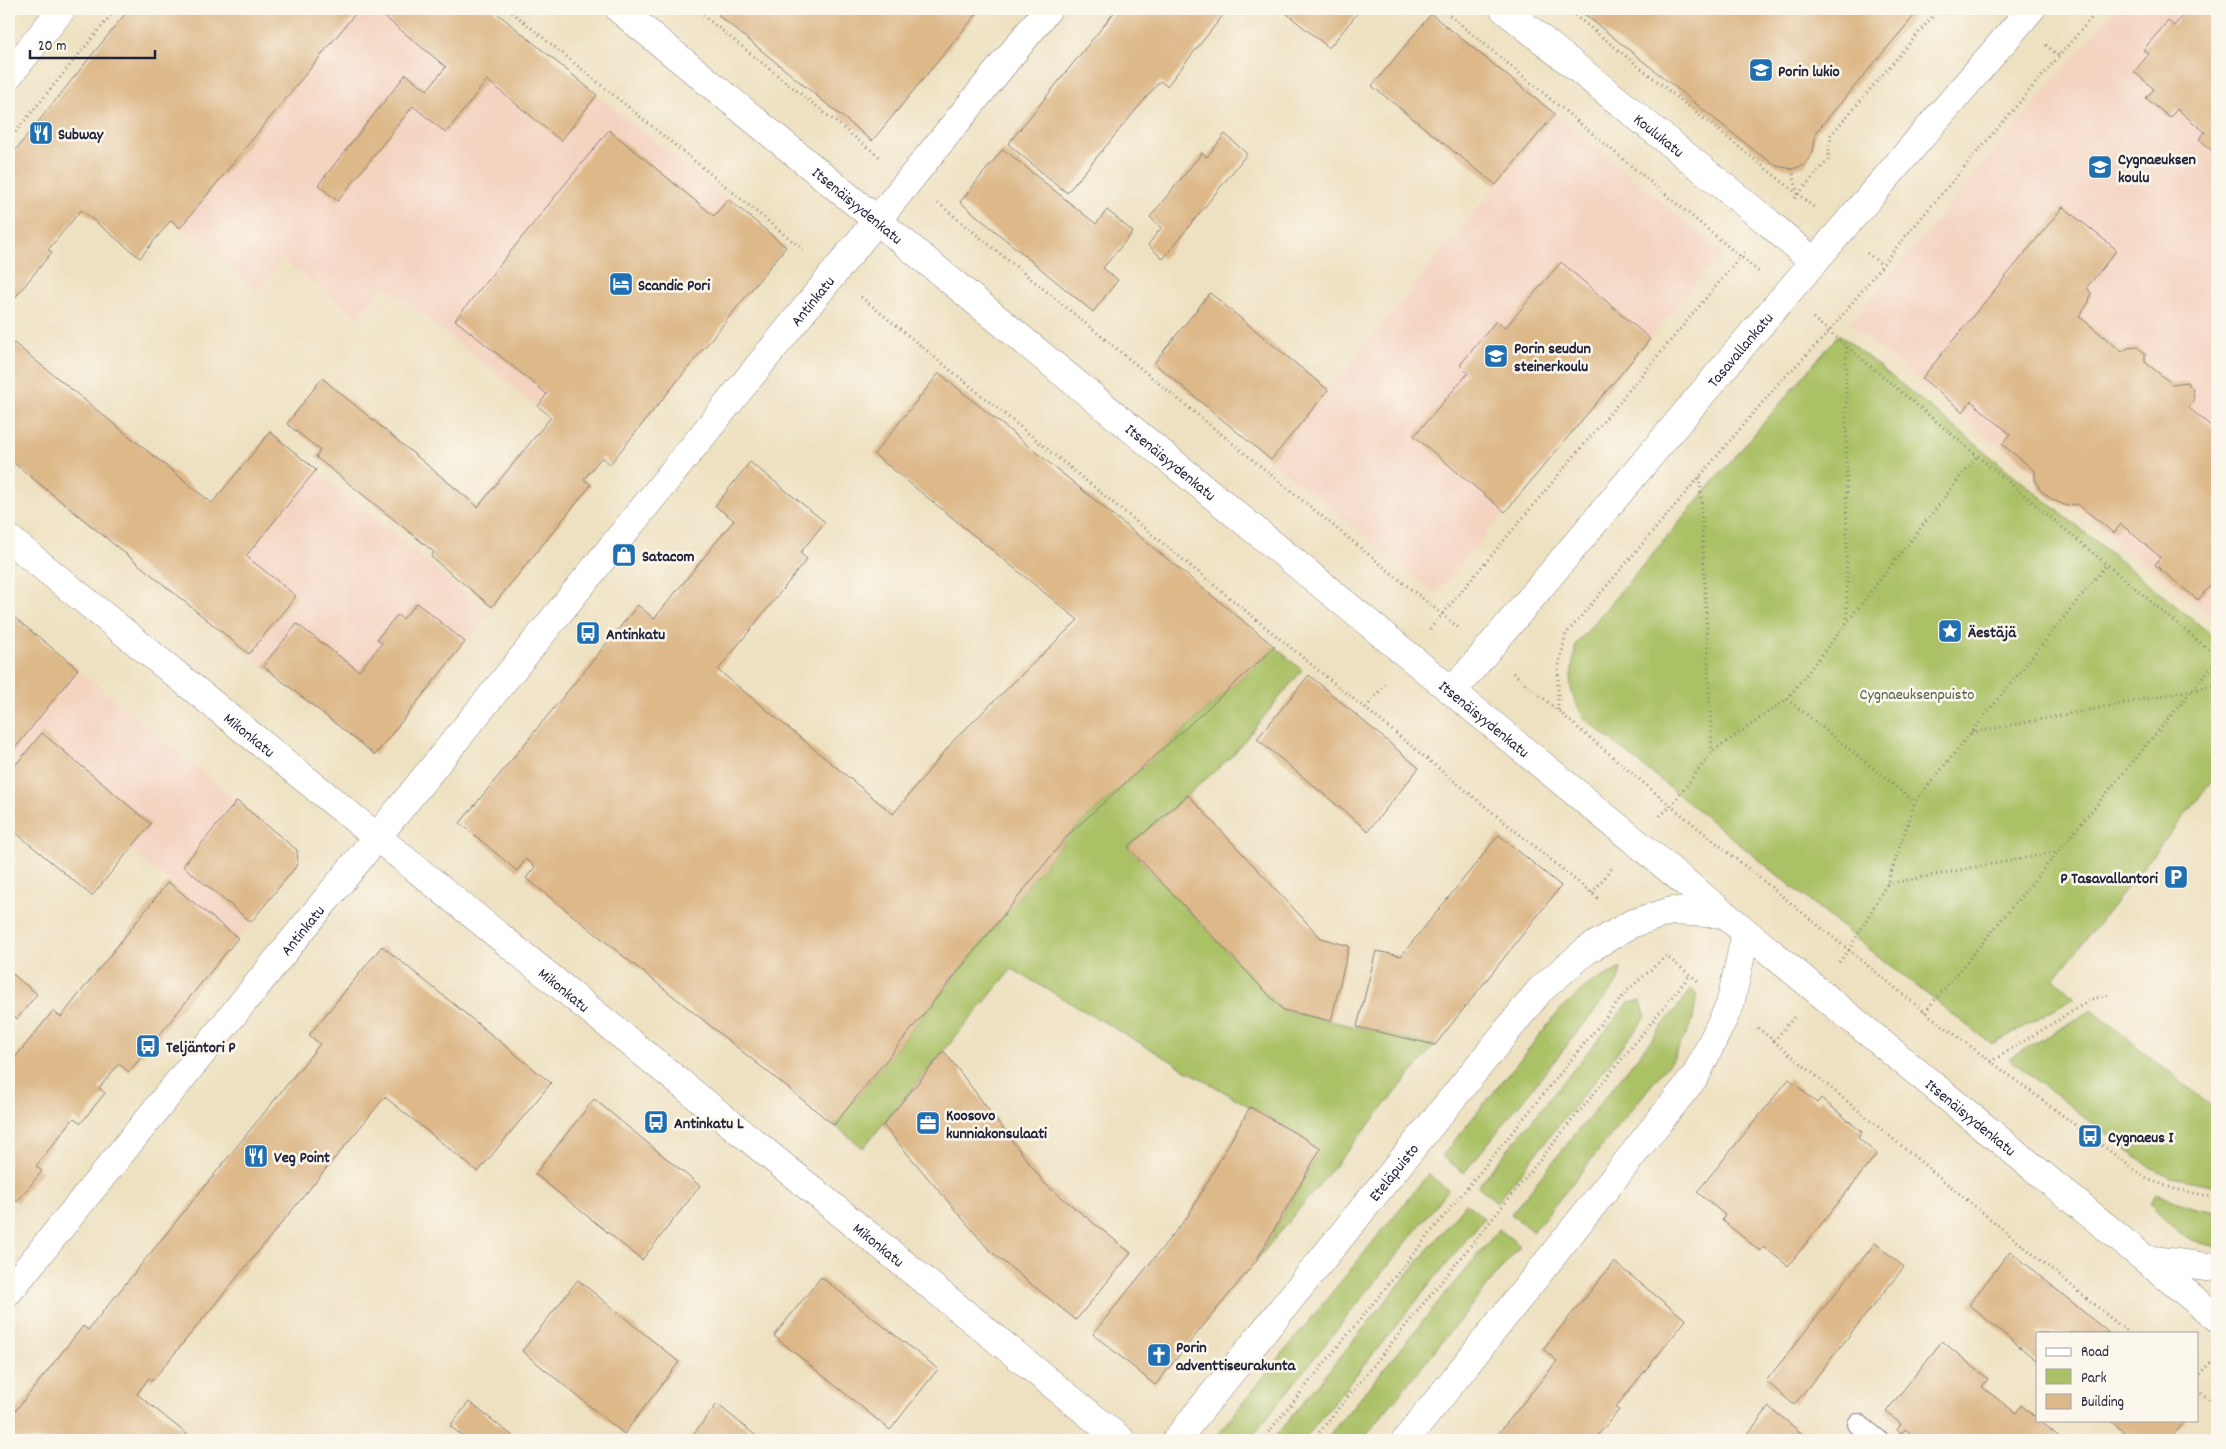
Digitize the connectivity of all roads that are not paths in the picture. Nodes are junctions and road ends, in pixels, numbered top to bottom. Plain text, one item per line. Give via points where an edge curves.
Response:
1 (62, 9) edge
2 (619, 9) edge
3 (1048, 9) edge
4 (1504, 9) edge
5 (2030, 9) edge
6 (9, 75) edge
7 (876, 220) junction
8 (1814, 262) junction
9 (9, 539) edge
10 (1452, 691) junction
11 (377, 837) junction
12 (1724, 914) junction
13 (1746, 932) junction
14 (2146, 1259) junction
15 (2217, 1266) edge
16 (9, 1291) edge
17 (2217, 1318) edge
18 (1858, 1424) dead end
19 (1120, 1440) edge
20 (1176, 1440) edge
21 (1406, 1440) edge
22 (1878, 1440) edge

1 - 6 street
2 - 7 street, Itsenäisyydenkatu
3 - 7 street, Antinkatu
4 - 8 street, Koulukatu
5 - 8 street, Tasavallankatu
7 - 10 street, Itsenäisyydenkatu
7 - 11 street, Antinkatu
8 - 10 street, Tasavallankatu
9 - 11 street, Mikonkatu
10 - 12 street, Itsenäisyydenkatu
11 - 16 street, Antinkatu
11 - 19 street, Mikonkatu
12 - 13 street, Itsenäisyydenkatu
12 - 20 street, Eteläpuisto via 1671,911 1631,924 1587,950 1540,990
13 - 14 street, Itsenäisyydenkatu
13 - 21 street via 1730,1005 1696,1075
14 - 15 street
14 - 17 street, Itsenäisyydenkatu
18 - 22 lane

